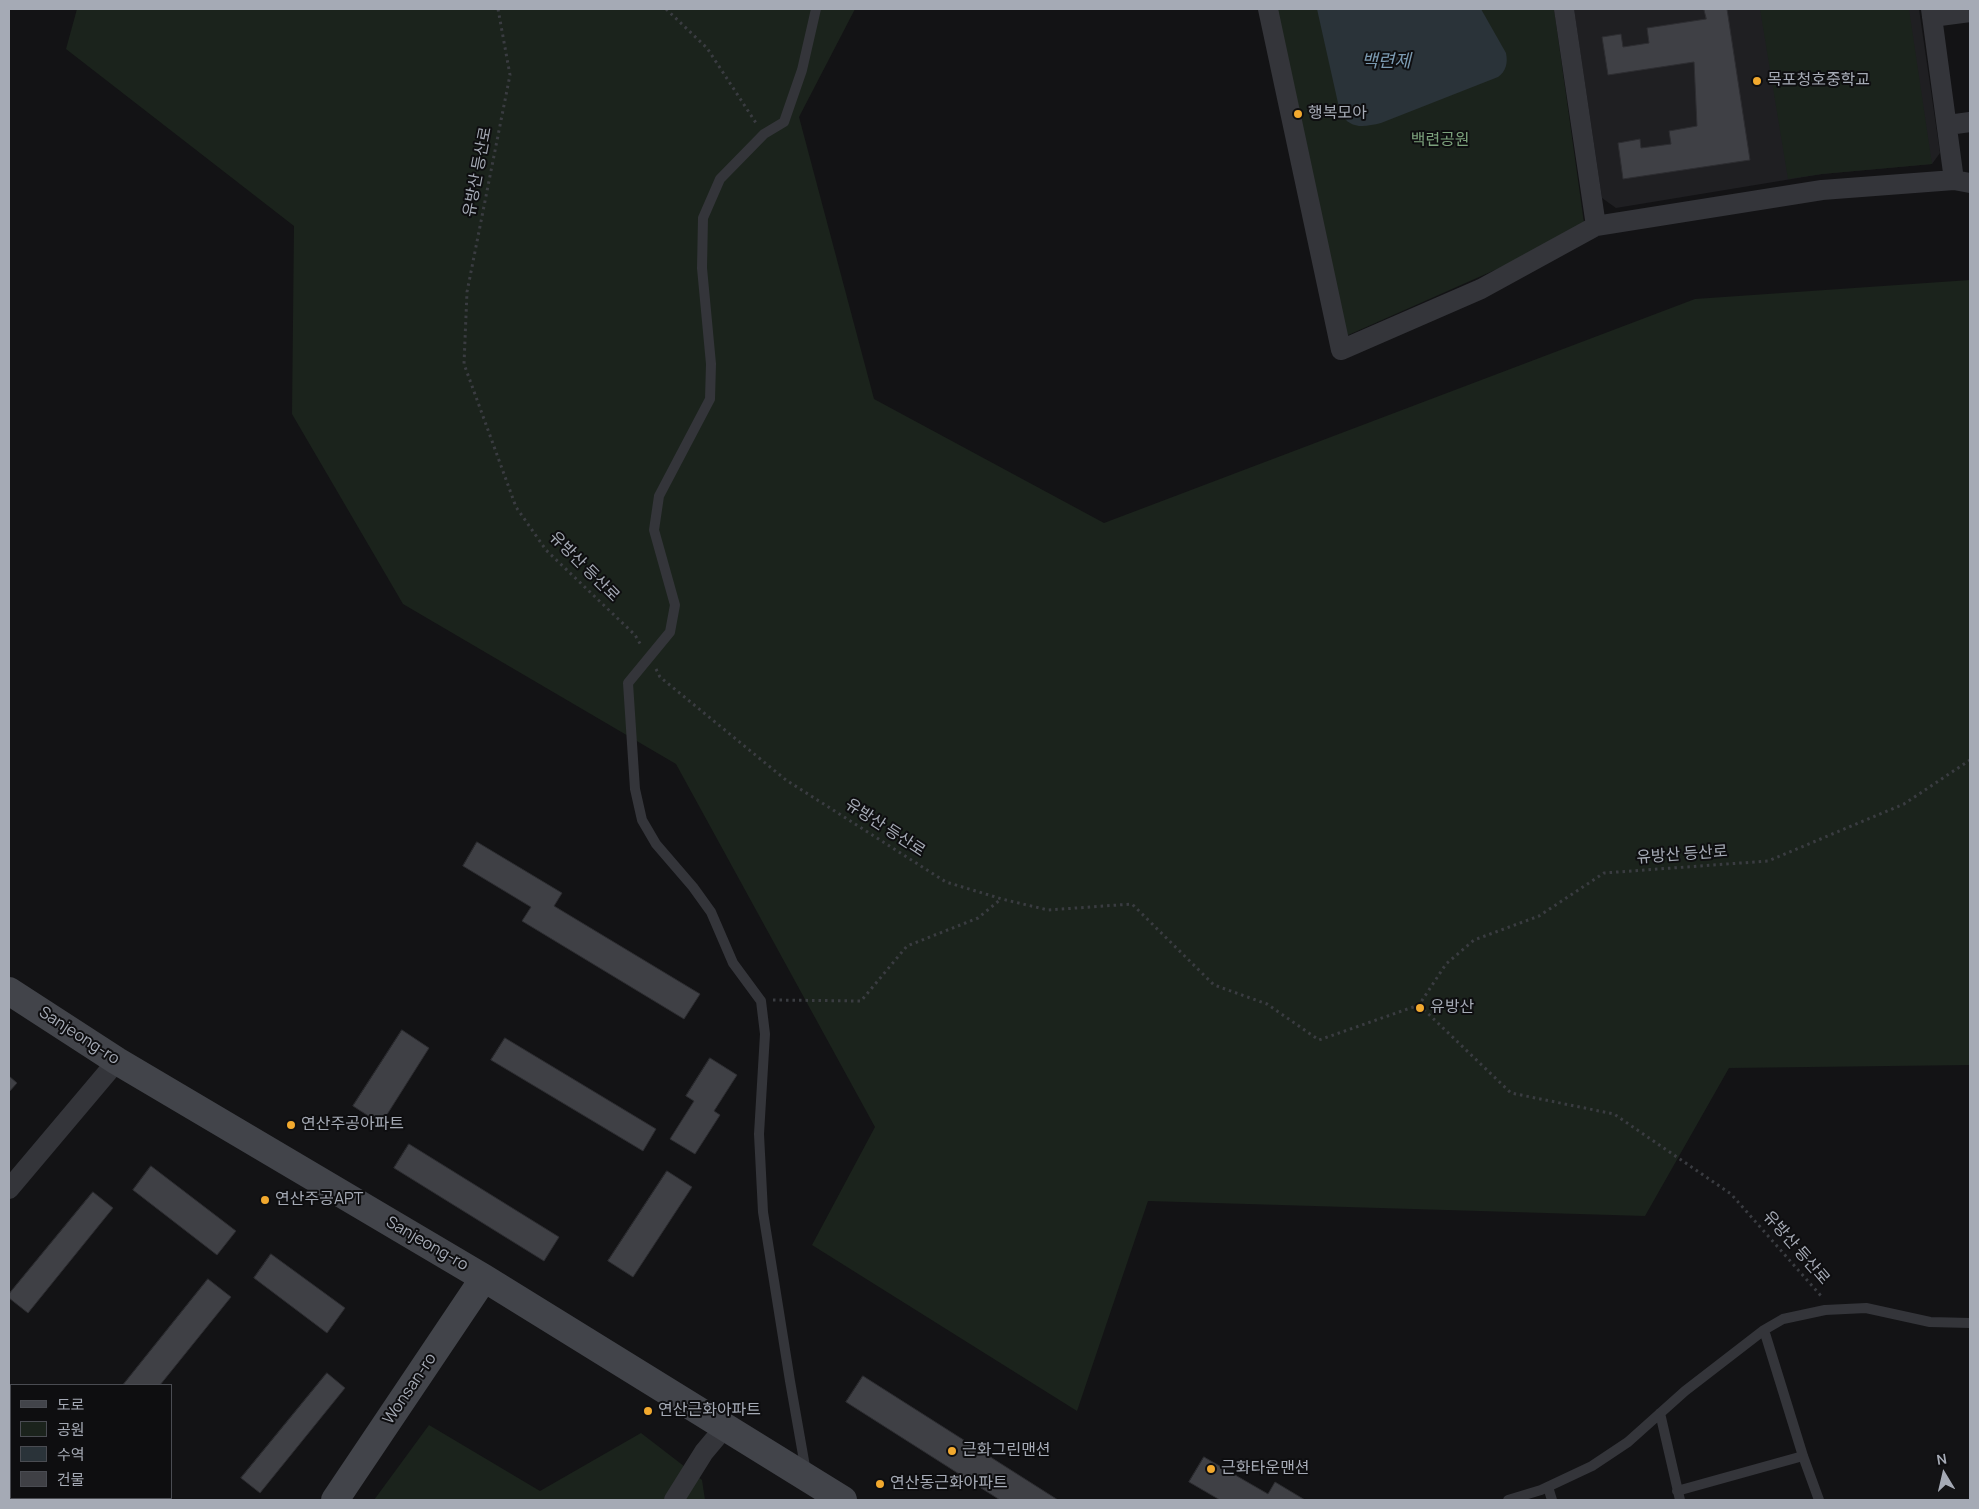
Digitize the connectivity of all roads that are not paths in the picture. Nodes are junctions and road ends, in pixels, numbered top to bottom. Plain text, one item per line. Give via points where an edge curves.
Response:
1 (816, 9) edge
2 (1268, 9) edge
3 (1564, 9) edge
4 (1970, 12) edge
5 (1932, 13) edge
6 (1970, 122) edge
7 (1948, 125) junction
8 (1962, 181) edge
9 (1596, 226) junction
10 (9, 991) edge
11 (117, 1061) junction
12 (9, 1189) edge
13 (484, 1278) junction
14 (1970, 1323) edge
15 (1764, 1330) junction
16 (1660, 1413) junction
17 (725, 1427) junction
18 (1803, 1456) junction
19 (807, 1478) junction
20 (1548, 1487) junction
21 (1679, 1496) edge
22 (335, 1500) edge
23 (674, 1500) edge
24 (843, 1500) edge
25 (1508, 1500) edge
26 (1552, 1500) edge
27 (1819, 1500) edge

1 - 19 lane via 802,70 784,122 764,134 720,179 703,218 702,268 711,364 710,399 659,496 654,530 675,605 670,632 628,683 635,790 642,820 656,844 711,912 733,963 761,1000 765,1034 759,1134 764,1212
2 - 9 street via 1340,350 1481,289
3 - 9 street
4 - 5 street
5 - 7 street
6 - 7 street
7 - 8 street
8 - 9 street via 1822,190
10 - 11 street, Sanjeong-ro
11 - 12 street
11 - 13 street, Sanjeong-ro
13 - 17 street, Sanjeong-ro
13 - 22 street, Wonsan-ro
14 - 15 lane via 1930,1322 1866,1308 1825,1310 1782,1319
15 - 16 lane
15 - 18 lane
16 - 20 lane via 1628,1442 1592,1466
16 - 21 lane
17 - 19 street, Sanjeong-ro
17 - 23 street via 704,1452
18 - 21 lane
18 - 27 lane
19 - 24 street, Sanjeong-ro
20 - 25 lane
20 - 26 lane

